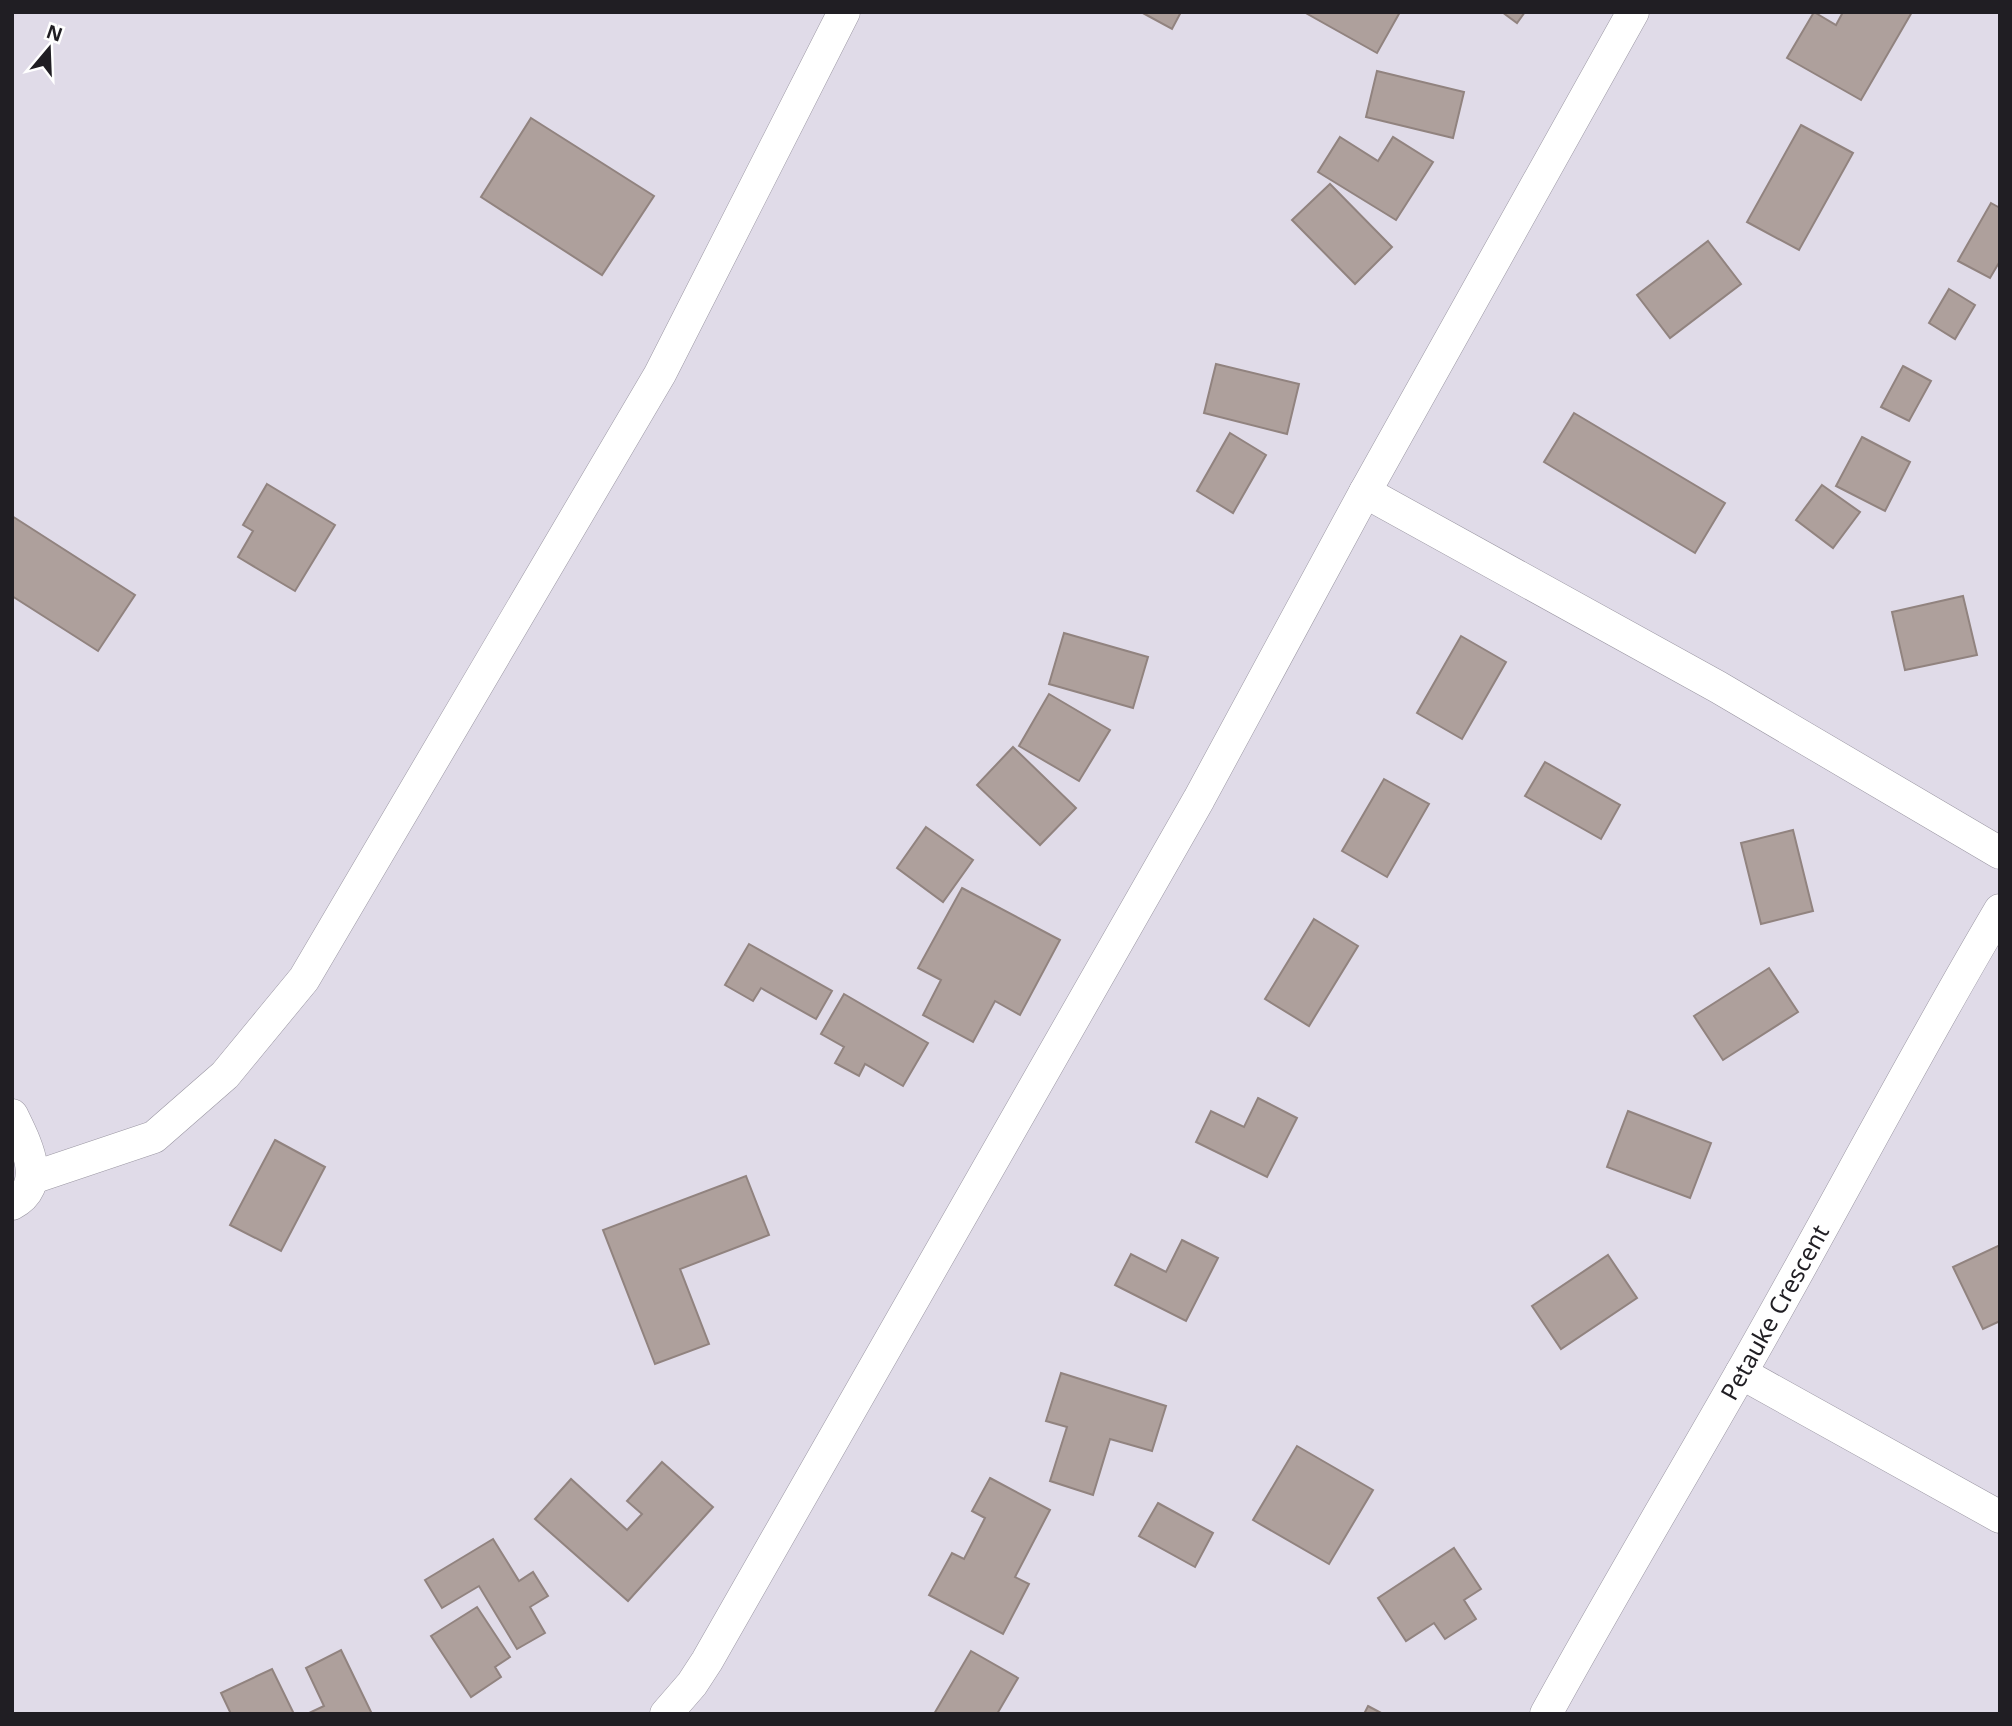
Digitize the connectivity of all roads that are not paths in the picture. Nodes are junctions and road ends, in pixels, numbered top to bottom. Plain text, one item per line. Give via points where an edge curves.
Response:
1 (844, 12) edge
2 (1633, 12) edge
3 (1365, 492) junction
4 (2000, 853) edge
5 (2000, 910) edge
6 (12, 1115) edge
7 (32, 1178) junction
8 (12, 1204) edge
9 (1741, 1373) junction
10 (2000, 1517) edge
11 (666, 1714) edge
12 (1546, 1714) edge

1 - 7 street via 660,374 304,979 225,1074 154,1137
2 - 3 street
3 - 4 street via 1718,687
3 - 11 street via 1199,799 734,1613 692,1684
5 - 9 street, Petauke Crescent
6 - 7 street via 31,1153
7 - 8 street via 21,1199
9 - 10 street
9 - 12 street, Petauke Crescent

